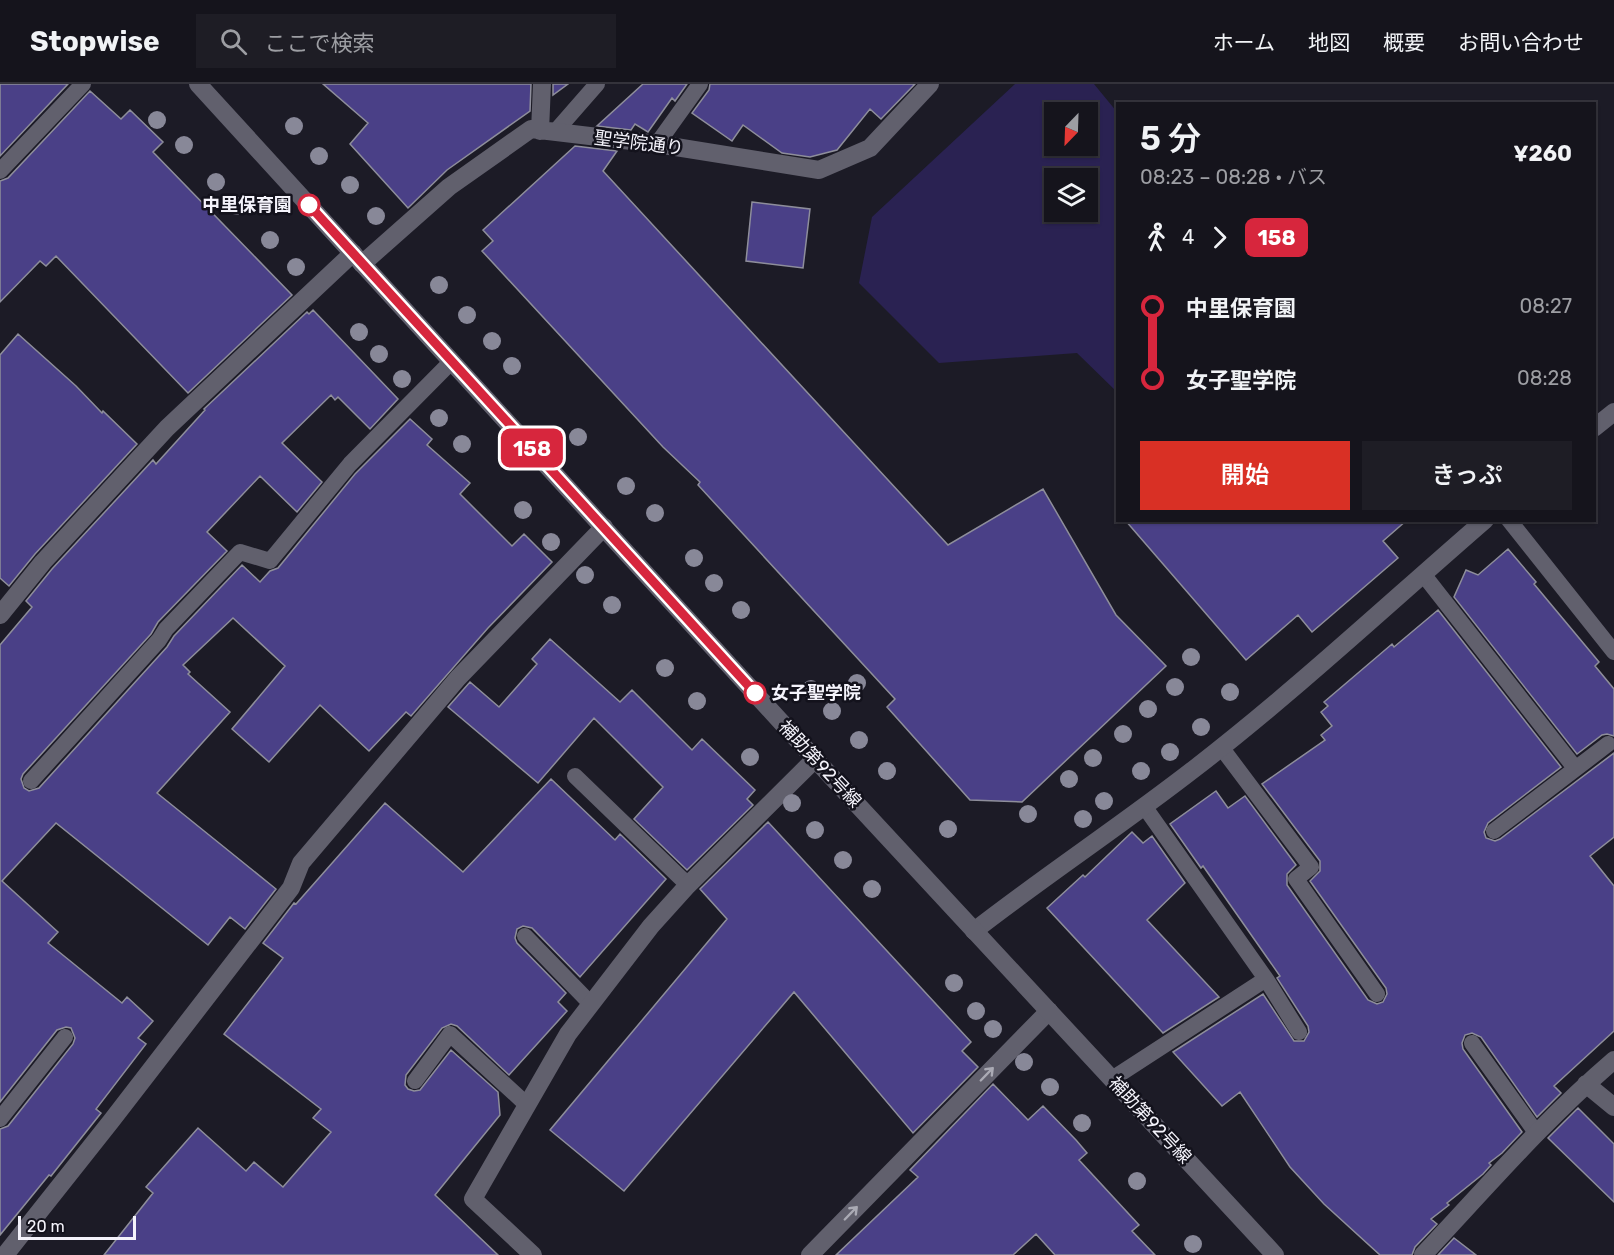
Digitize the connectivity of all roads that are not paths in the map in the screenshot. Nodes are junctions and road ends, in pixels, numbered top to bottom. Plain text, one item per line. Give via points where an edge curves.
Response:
1 (83, 84) edge
2 (198, 84) edge
3 (542, 84) edge
4 (597, 84) edge
5 (700, 84) edge
6 (930, 84) edge
7 (548, 132) junction
8 (657, 144) junction
9 (0, 171) edge
10 (357, 258) junction
11 (452, 361) junction
12 (1614, 412) edge
13 (1596, 426) edge
14 (1483, 522) edge
15 (1511, 522) edge
16 (604, 526) junction
17 (1423, 574) junction
18 (0, 615) edge
19 (1614, 652) edge
20 (1608, 744) dead end
21 (1221, 747) junction
22 (815, 759) junction
23 (1575, 768) junction
24 (575, 776) dead end
25 (31, 781) dead end
26 (1144, 806) junction
27 (1494, 831) dead end
28 (688, 885) junction
29 (974, 931) junction
30 (525, 936) dead end
31 (1266, 979) junction
32 (1377, 994) dead end
33 (591, 1004) junction
34 (1049, 1011) junction
35 (1299, 1032) dead end
36 (65, 1037) dead end
37 (1472, 1043) dead end
38 (1614, 1060) edge
39 (1112, 1079) junction
40 (415, 1081) dead end
41 (1586, 1084) junction
42 (527, 1105) junction
43 (1614, 1107) edge
44 (0, 1119) edge
45 (1537, 1134) junction
46 (7, 1255) edge
47 (533, 1255) edge
48 (810, 1255) edge
49 (1275, 1255) edge
50 (1424, 1255) edge

1 - 9 lane
2 - 10 street, 補助第92号線
3 - 7 street
4 - 7 lane
5 - 8 lane
6 - 8 street, 聖学院通り via 870,148 819,170
7 - 8 street, 聖学院通り
7 - 10 street, 聖学院通り via 531,129
10 - 11 street, 補助第92号線
10 - 18 street, 聖学院通り via 166,428 42,562
11 - 16 street, 補助第92号線
11 - 25 lane via 350,464 270,561 240,552
12 - 13 street
14 - 17 street
15 - 19 lane
16 - 22 street, 補助第92号線
16 - 46 street via 458,678 301,863 291,888
17 - 21 street
17 - 23 lane
20 - 23 lane
21 - 26 street
21 - 32 lane via 1311,867 1296,879
22 - 28 street
22 - 29 street, 補助第92号線
23 - 27 lane
24 - 28 lane
26 - 29 street
26 - 31 lane
28 - 33 street
29 - 34 street, 補助第92号線
30 - 33 lane
31 - 35 lane
31 - 39 lane
33 - 42 street via 568,1034
34 - 39 street, 補助第92号線
48 -> 34 street
36 - 44 lane
37 - 45 lane
38 - 41 street
39 - 49 street, 補助第92号線
40 - 42 lane via 450,1034
41 - 43 street
41 - 45 street
42 - 47 street via 473,1199
45 - 50 street

